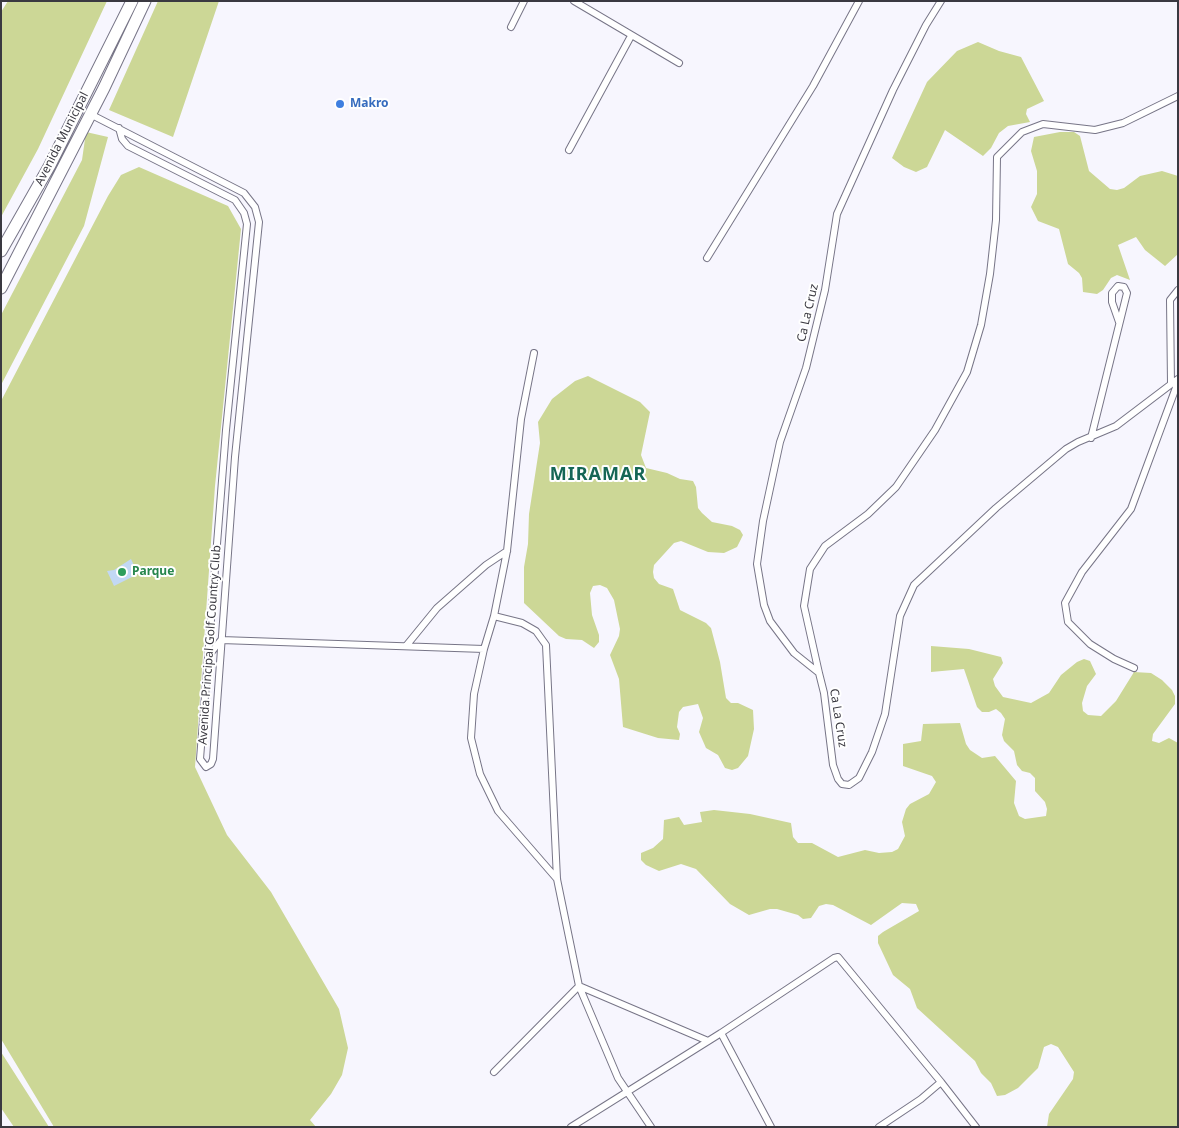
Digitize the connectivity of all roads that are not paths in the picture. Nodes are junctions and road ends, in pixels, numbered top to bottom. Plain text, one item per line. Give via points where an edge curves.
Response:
1 (132, 1) edge
2 (145, 1) edge
3 (524, 1) edge
4 (574, 1) edge
5 (859, 1) edge
6 (941, 1) edge
7 (588, 5) edge
8 (511, 27) dead end
9 (630, 36) junction
10 (679, 63) dead end
11 (1178, 96) edge
12 (90, 114) junction
13 (119, 128) junction
14 (569, 150) dead end
15 (1, 252) edge
16 (707, 258) dead end
17 (1, 288) edge
18 (1178, 290) edge
19 (1120, 322) junction
20 (534, 353) dead end
21 (1175, 381) edge
22 (1091, 438) junction
23 (507, 551) junction
24 (494, 616) junction
25 (221, 640) junction
26 (406, 646) junction
27 (484, 649) junction
28 (210, 654) junction
29 (1134, 668) dead end
30 (819, 673) junction
31 (557, 879) junction
32 (578, 986) junction
33 (721, 1033) junction
34 (708, 1042) junction
35 (494, 1072) dead end
36 (942, 1082) junction
37 (626, 1093) junction
38 (571, 1127) edge
39 (651, 1127) edge
40 (771, 1127) edge
41 (879, 1127) edge
42 (976, 1127) edge

1 - 15 highway, Avenida Municipal via 50,165
2 - 12 highway, Avenida Municipal
3 - 8 street
4 - 7 street
5 - 16 street via 812,86
6 - 30 street, Ca La Cruz via 893,90 837,214 825,290 806,368 780,442 763,520 757,564 764,605 770,621 794,653
7 - 9 street
9 - 10 street
9 - 14 street
11 - 30 street via 1123,123 1095,130 1043,124 1022,132 996,158 996,220 990,274 981,325 967,372 935,430 896,487 868,514 825,546 810,569 804,606
12 - 13 street
12 - 17 highway, Avenida Municipal
13 - 25 street, Avenida Principal Golf Country Club via 244,193 255,207 259,222 235,457
13 - 28 street, Avenida Principal Golf Country Club via 128,146 234,200 244,213 247,224 226,430
18 - 21 street via 1170,300
19 - 19 street via 1126,293 1124,287 1118,286 1112,293 1112,302
19 - 22 street
20 - 23 street via 521,419
21 - 22 street, Ca La Cruz via 1116,426
21 - 29 street via 1131,509 1082,572 1065,603 1068,622 1090,644
22 - 30 street, Ca La Cruz via 1066,449 996,508 914,585 900,616 882,721 872,752 859,778 849,785 838,779 834,765
23 - 24 street
23 - 26 street via 437,608
24 - 27 street
24 - 31 street via 522,623 536,631 546,645
25 - 26 street
25 - 28 street
25 - 28 street, Avenida Principal Golf Country Club via 213,759 206,767 200,759
26 - 27 street
27 - 31 street via 474,694 471,738 480,774 498,811
31 - 32 street
32 - 34 street
32 - 35 street
32 - 37 street
33 - 34 street
33 - 36 street via 838,957
33 - 40 street
34 - 37 street
36 - 41 street
36 - 42 street
37 - 38 street
37 - 39 street

